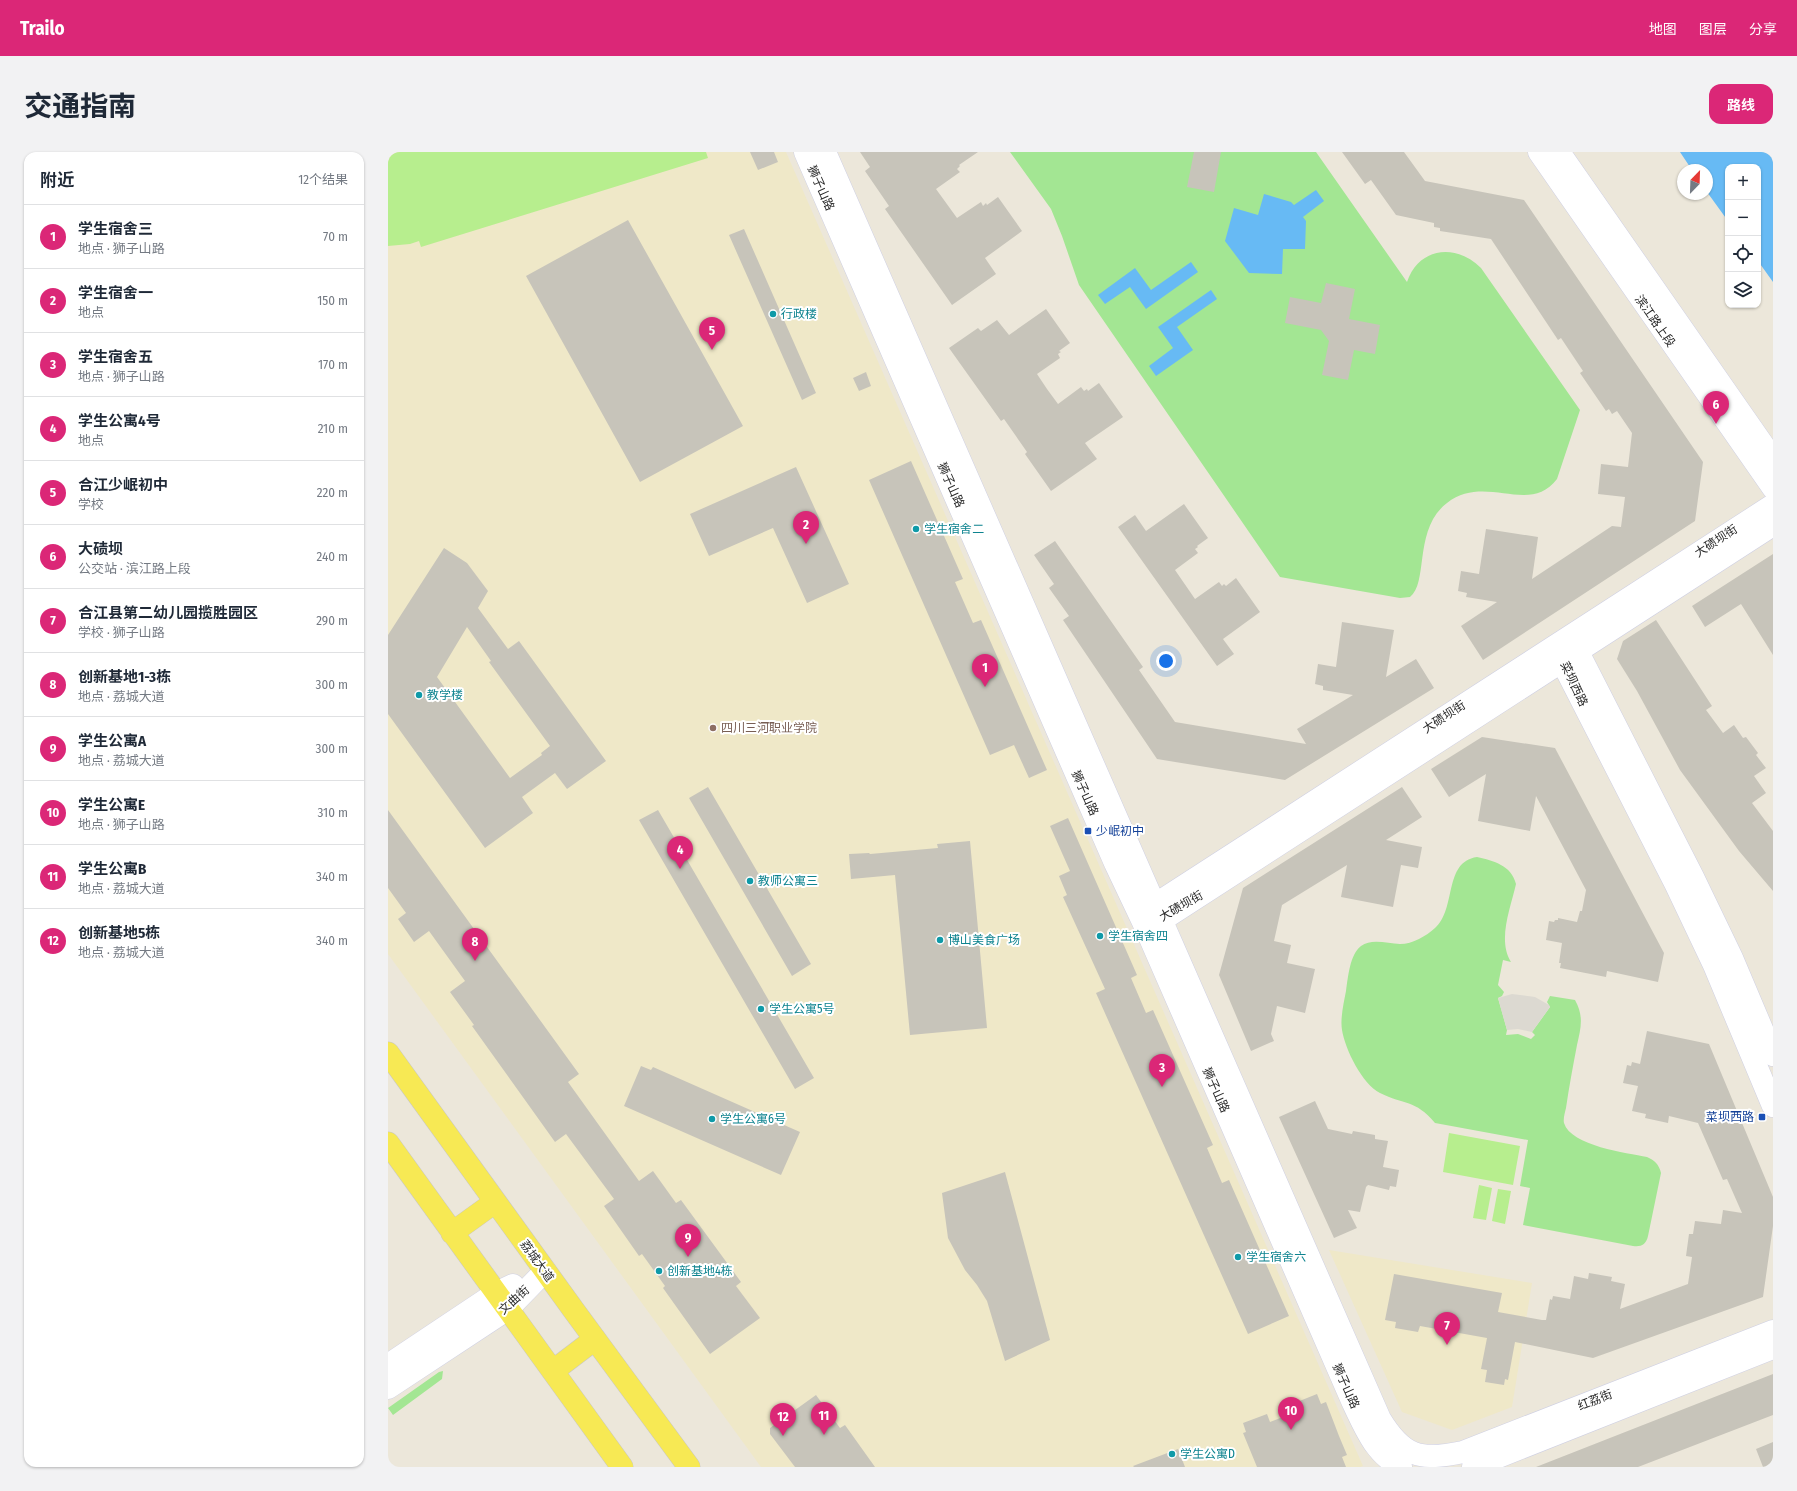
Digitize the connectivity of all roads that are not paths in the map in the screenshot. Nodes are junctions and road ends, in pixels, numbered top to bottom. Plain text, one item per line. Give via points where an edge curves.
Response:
1 (806, 152) edge
2 (825, 152) edge
3 (1539, 152) edge
4 (1559, 152) edge
5 (1773, 459) edge
6 (1773, 488) edge
7 (1773, 505) edge
8 (1773, 525) edge
9 (1567, 650) junction
10 (1153, 916) junction
11 (388, 1053) edge
12 (1773, 1055) edge
13 (1773, 1106) edge
14 (388, 1143) edge
15 (495, 1202) junction
16 (452, 1233) junction
17 (545, 1271) junction
18 (502, 1301) junction
19 (1773, 1331) edge
20 (594, 1339) junction
21 (1773, 1348) edge
22 (388, 1365) edge
23 (553, 1371) junction
24 (388, 1388) edge
25 (1408, 1460) edge
26 (622, 1467) edge
27 (689, 1467) edge
28 (1473, 1467) edge

1 - 10 street, 狮子山路 via 1112,856
2 - 10 street, 狮子山路 via 1126,841
3 - 6 street, 滨江路上段
4 - 5 street, 滨江路上段
7 - 9 street, 大碛坝街
8 - 9 street, 大碛坝街
9 - 10 street, 大碛坝街
9 - 12 street, 菜坝西路 via 1693,877 1732,958
9 - 13 street, 菜坝西路 via 1714,965
10 - 25 street, 狮子山路 via 1353,1403 1372,1440 1384,1456
11 - 15 main road, 荔城大道
14 - 16 main road
15 - 16 main road
15 - 17 main road, 荔城大道
16 - 18 main road
17 - 18 street, 文曲街
17 - 20 main road, 荔城大道
18 - 22 street, 文曲街
18 - 23 main road
18 - 24 street, 文曲街
19 - 25 street, 红荔街 via 1463,1452
20 - 23 main road
20 - 27 main road, 荔城大道
21 - 28 street, 红荔街
23 - 26 main road

